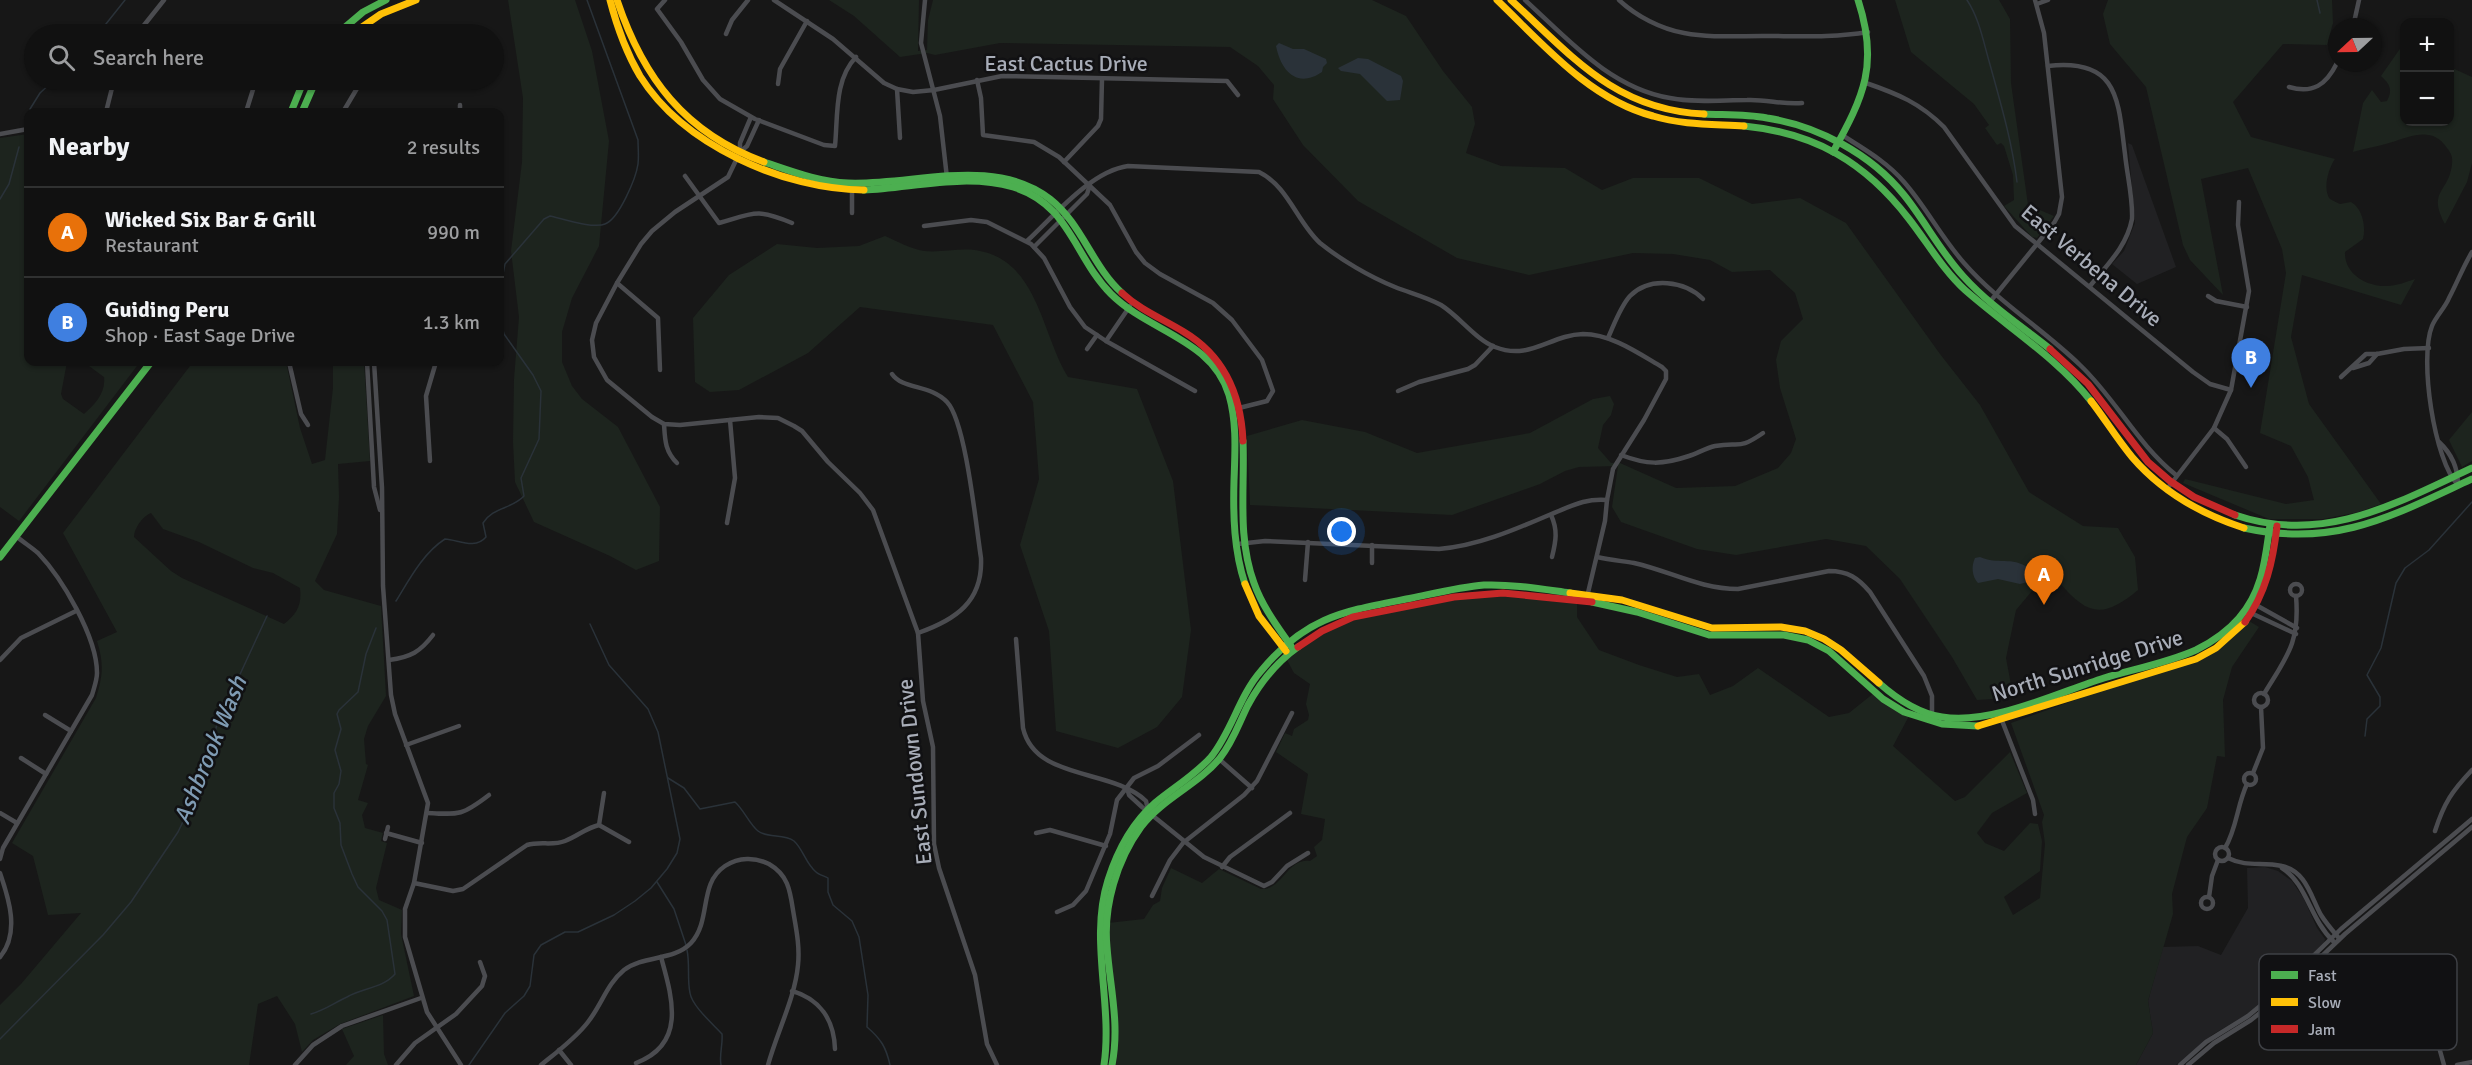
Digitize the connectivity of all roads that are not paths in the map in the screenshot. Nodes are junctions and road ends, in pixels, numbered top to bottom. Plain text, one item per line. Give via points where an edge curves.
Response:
1 (164, 0) edge
2 (388, 0) edge
3 (416, 0) edge
4 (609, 0) edge
5 (617, 0) edge
6 (664, 0) edge
7 (748, 0) edge
8 (774, 0) edge
9 (925, 0) edge
10 (1497, 0) edge
11 (1511, 0) edge
12 (1525, 0) edge
13 (1619, 0) edge
14 (1858, 0) edge
15 (2048, 0) edge
16 (2359, 0) edge
17 (2036, 2) edge
18 (394, 8) junction
19 (2355, 18) edge
20 (807, 21) junction
21 (145, 24) edge
22 (349, 24) edge
23 (364, 24) edge
24 (1868, 32) junction
25 (726, 34) dead end
26 (856, 57) junction
27 (2048, 66) junction
28 (2332, 72) edge
29 (1102, 79) junction
30 (977, 80) junction
31 (1866, 82) junction
32 (778, 84) dead end
33 (2289, 87) dead end
34 (897, 89) junction
35 (112, 90) edge
36 (253, 90) edge
37 (300, 90) edge
38 (302, 90) edge
39 (311, 90) edge
40 (356, 90) edge
41 (933, 90) junction
42 (1238, 95) dead end
43 (1802, 103) dead end
44 (107, 108) edge
45 (247, 108) edge
46 (293, 108) edge
47 (299, 108) edge
48 (303, 108) edge
49 (345, 108) edge
50 (751, 117) junction
51 (759, 120) junction
52 (24, 130) edge
53 (0, 134) edge
54 (900, 138) dead end
55 (1840, 139) junction
56 (1833, 152) junction
57 (738, 154) junction
58 (1064, 162) junction
59 (685, 176) dead end
60 (946, 181) junction
61 (1090, 185) junction
62 (852, 190) junction
63 (699, 196) junction
64 (2239, 202) dead end
65 (852, 213) dead end
66 (1062, 214) junction
67 (792, 223) dead end
68 (924, 226) dead end
69 (1027, 242) junction
70 (2036, 246) junction
71 (1034, 247) junction
72 (2472, 252) edge
73 (617, 283) junction
74 (2090, 286) junction
75 (2208, 296) dead end
76 (1703, 299) dead end
77 (1991, 301) junction
78 (1131, 305) junction
79 (2247, 307) junction
80 (1097, 335) junction
81 (1608, 338) junction
82 (1106, 342) junction
83 (1493, 346) junction
84 (2428, 348) junction
85 (1087, 349) dead end
86 (148, 366) edge
87 (290, 366) edge
88 (367, 366) edge
89 (374, 366) edge
90 (435, 366) edge
91 (660, 370) dead end
92 (892, 374) dead end
93 (2341, 377) dead end
94 (2230, 390) junction
95 (1195, 391) dead end
96 (1398, 391) dead end
97 (1236, 409) junction
98 (730, 420) junction
99 (664, 424) junction
100 (308, 425) dead end
101 (2214, 428) junction
102 (1763, 434) dead end
103 (2439, 442) junction
104 (1621, 455) junction
105 (430, 460) dead end
106 (677, 463) dead end
107 (2246, 466) dead end
108 (2472, 468) edge
109 (2458, 474) junction
110 (2176, 475) junction
111 (2450, 478) junction
112 (2472, 479) edge
113 (2168, 485) junction
114 (2458, 485) junction
115 (1606, 500) junction
116 (1551, 515) junction
117 (381, 516) junction
118 (727, 523) dead end
119 (2273, 526) junction
120 (16, 536) junction
121 (2272, 536) junction
122 (1308, 542) junction
123 (1241, 543) junction
124 (1372, 545) junction
125 (0, 556) edge
126 (1597, 556) junction
127 (1552, 557) dead end
128 (1372, 563) dead end
129 (1305, 580) dead end
130 (2296, 596) dead end
131 (1587, 599) junction
132 (2254, 604) junction
133 (76, 611) junction
134 (2249, 611) junction
135 (2297, 627) junction
136 (918, 633) junction
137 (2296, 634) junction
138 (433, 635) dead end
139 (1016, 639) dead end
140 (1289, 649) junction
141 (0, 660) edge
142 (389, 660) junction
143 (2264, 694) junction
144 (2041, 699) junction
145 (2043, 707) junction
146 (2260, 707) junction
147 (1292, 713) dead end
148 (45, 715) dead end
149 (2001, 716) junction
150 (1931, 718) junction
151 (459, 726) dead end
152 (71, 731) junction
153 (1198, 735) dead end
154 (406, 745) junction
155 (21, 758) dead end
156 (1219, 759) junction
157 (2472, 770) edge
158 (2253, 773) junction
159 (46, 774) junction
160 (2247, 784) junction
161 (1127, 788) junction
162 (1252, 788) junction
163 (604, 793) dead end
164 (489, 795) dead end
165 (1141, 796) junction
166 (1136, 801) junction
167 (1150, 812) junction
168 (0, 813) edge
169 (427, 813) junction
170 (1290, 813) dead end
171 (2035, 814) dead end
172 (2472, 819) edge
173 (17, 823) junction
174 (599, 825) junction
175 (2472, 827) edge
176 (2435, 831) dead end
177 (1036, 833) dead end
178 (385, 839) dead end
179 (629, 842) dead end
180 (1184, 842) junction
181 (422, 843) junction
182 (1106, 846) junction
183 (2225, 848) junction
184 (1308, 853) dead end
185 (2228, 858) junction
186 (0, 859) edge
187 (2218, 860) junction
188 (2277, 865) junction
189 (1222, 867) junction
190 (0, 873) edge
191 (414, 883) junction
192 (1152, 896) dead end
193 (2209, 897) dead end
194 (1057, 912) dead end
195 (2338, 937) junction
196 (2333, 942) junction
197 (2321, 954) edge
198 (0, 957) edge
199 (661, 957) junction
200 (480, 962) dead end
201 (792, 991) junction
202 (422, 998) junction
203 (2259, 1014) edge
204 (437, 1029) junction
205 (2207, 1044) junction
206 (835, 1049) dead end
207 (559, 1050) junction
208 (2440, 1050) edge
209 (2472, 1062) edge
210 (636, 1063) dead end
211 (295, 1065) edge
212 (396, 1065) edge
213 (461, 1065) edge
214 (541, 1065) edge
215 (571, 1065) edge
216 (768, 1065) edge
217 (996, 1065) edge
218 (1104, 1065) edge
219 (1112, 1065) edge
220 (2180, 1065) edge
221 (2188, 1065) edge
222 (2444, 1065) edge
223 (2457, 1065) edge

1 - 21 street
2 - 18 street
2 - 22 street
3 - 18 street
4 - 57 street via 626,50 655,96 682,124 706,141
5 - 57 street via 631,43 658,87 683,114
6 - 50 street via 657,9 703,80 713,92
7 - 25 street
8 - 20 street
9 - 41 street via 921,43
10 - 56 street via 1583,79 1631,109 1683,123 1773,130
11 - 55 street via 1590,72 1620,93 1687,114 1775,119
12 - 43 street via 1597,65 1636,89 1685,100
13 - 24 street via 1658,25 1682,33 1842,36
14 - 24 street
15 - 17 street
16 - 19 street
17 - 27 street
18 - 23 street
20 - 26 street
20 - 32 street via 780,69
24 - 31 street via 1870,60
26 - 34 street via 884,83
26 - 51 street via 846,70 840,90 835,146
27 - 70 street via 2062,197 2059,214
27 - 74 street via 2076,65 2096,72 2108,83 2118,103 2132,219 2119,250
28 - 33 street via 2316,87 2302,91
29 - 30 street, East Cactus Drive via 1002,76
29 - 42 street, East Cactus Drive via 1227,81
29 - 58 street via 1098,126
30 - 41 street, East Cactus Drive
30 - 58 street via 982,135 1034,142
31 - 55 street
31 - 70 street, East Verbena Drive via 1905,96 1935,118 2006,216
34 - 41 street, East Cactus Drive
34 - 54 street
35 - 44 street
36 - 45 street
37 - 46 street
38 - 47 street
39 - 48 street
40 - 49 street
41 - 60 street via 940,116
50 - 51 street
50 - 57 street
51 - 57 street via 747,146
52 - 53 street
55 - 56 street
55 - 77 street via 1903,194 1963,276
56 - 77 street via 1878,183 1905,212 1950,274
57 - 60 street via 839,183
57 - 62 street via 805,185
57 - 63 street via 728,177
58 - 61 street
59 - 63 street
60 - 62 street
60 - 66 street via 985,176 1015,181 1049,197
61 - 66 street via 1081,189
61 - 83 street via 1107,170 1128,166 1258,172 1277,184 1323,246 1392,286 1442,306
61 - 97 street via 1110,205 1144,263 1213,303 1256,349 1273,393 1267,401
62 - 65 street
63 - 67 street via 719,224 753,212
63 - 73 street via 652,231
64 - 79 street
66 - 69 street
66 - 71 street
66 - 78 street via 1079,228 1109,279
68 - 69 street via 971,220 987,222
69 - 71 street
70 - 74 street, East Verbena Drive
70 - 77 street
71 - 80 street via 1070,307 1085,327
72 - 84 street via 2432,325
73 - 91 street via 658,318
73 - 99 street via 593,332 594,357 607,380
74 - 94 street, East Verbena Drive via 2193,372 2210,384
75 - 79 street
76 - 81 street via 1689,287 1658,283 1644,287 1626,302
77 - 110 street via 2082,366 2143,444
77 - 113 street via 2079,387 2154,479
78 - 82 street
78 - 97 street via 1185,330 1208,349 1228,377
79 - 94 street
80 - 82 street
80 - 85 street
81 - 83 street via 1576,335 1514,352
81 - 104 street via 1666,371 1654,402
82 - 95 street
83 - 96 street via 1468,369
84 - 93 street via 2376,354 2369,363
84 - 103 street via 2427,387
86 - 120 street
87 - 100 street via 301,414
88 - 117 street via 374,487
89 - 117 street
90 - 105 street via 426,396
92 - 136 street via 901,383 940,395 956,416 981,558 980,579 966,607 941,625
94 - 101 street
97 - 123 street via 1243,432
98 - 99 street, East Sundown Drive
98 - 118 street via 735,478
98 - 136 street, East Sundown Drive via 778,418 794,426 860,493 878,519
99 - 106 street via 665,445
101 - 107 street
101 - 110 street
102 - 104 street via 1746,445 1714,446 1688,457 1657,463 1647,464
103 - 109 street via 2450,453
103 - 111 street
104 - 115 street via 1613,469
108 - 109 street
109 - 111 street
109 - 114 street
110 - 113 street
111 - 114 street
111 - 119 street via 2360,517 2329,524
112 - 114 street
113 - 119 street via 2218,509
113 - 121 street via 2197,509
114 - 121 street via 2365,526 2331,533
115 - 116 street via 1575,502
115 - 126 street
116 - 124 street via 1462,547
116 - 127 street via 1557,539
117 - 142 street
119 - 121 street, North Sunridge Drive
120 - 125 street
120 - 133 street via 50,568
121 - 132 street, North Sunridge Drive
122 - 123 street
122 - 124 street
122 - 129 street
123 - 140 street via 1243,577 1251,601
124 - 128 street
126 - 131 street
126 - 150 street via 1724,589 1829,571 1850,575 1870,592 1924,676 1932,696
130 - 135 street
131 - 140 street, North Sunridge Drive via 1484,593 1353,617
131 - 150 street, North Sunridge Drive via 1710,635 1778,635 1808,640 1834,654 1899,710
132 - 134 street, North Sunridge Drive
132 - 135 street
133 - 141 street via 21,638
133 - 152 street via 94,654 97,674 92,695
134 - 137 street
134 - 144 street, North Sunridge Drive via 2195,652
134 - 145 street, North Sunridge Drive via 2225,643 2196,659
135 - 137 street
136 - 217 street, East Sundown Drive via 922,701 933,747 934,844 975,975 987,1044
137 - 143 street
138 - 142 street via 416,654
139 - 161 street via 1023,728 1029,745 1053,764
140 - 156 street, North Sunridge Drive via 1267,675
140 - 167 street, North Sunridge Drive via 1255,677 1212,755
142 - 154 street via 395,714
143 - 146 street via 2267,703
143 - 146 street via 2254,698
144 - 145 street
144 - 149 street, North Sunridge Drive
145 - 149 street, North Sunridge Drive
146 - 158 street via 2263,748
147 - 162 street
148 - 152 street
149 - 150 street, North Sunridge Drive
149 - 150 street, North Sunridge Drive via 1981,726 1957,728
149 - 171 street
151 - 154 street
152 - 159 street
153 - 161 street via 1158,766 1134,778
154 - 169 street via 426,794
155 - 159 street
156 - 162 street
156 - 167 street, North Sunridge Drive
157 - 176 street via 2443,805
158 - 160 street via 2245,776
158 - 160 street via 2255,782
159 - 173 street
160 - 183 street via 2234,834
161 - 165 street
161 - 166 street
161 - 182 street via 1117,800
162 - 180 street
163 - 174 street
164 - 169 street via 461,814
165 - 166 street
165 - 167 street
166 - 167 street
167 - 180 street
167 - 218 street, North Sunridge Drive via 1130,832 1108,878 1100,909 1099,943 1109,1038
167 - 219 street, North Sunridge Drive via 1116,880 1108,907 1105,938 1117,1027
168 - 173 street
169 - 181 street
170 - 189 street
172 - 195 street
173 - 186 street
174 - 179 street
174 - 191 street via 565,841 527,845 464,889 453,891
175 - 195 street
177 - 182 street via 1050,830
178 - 181 street via 387,830
180 - 189 street
180 - 192 street
181 - 191 street
182 - 194 street via 1086,891 1073,905
183 - 185 street
183 - 187 street via 2217,850
184 - 189 street via 1264,886
185 - 187 street
185 - 188 street via 2247,865
187 - 193 street via 2211,876
188 - 195 street via 2292,869 2308,885 2322,916
188 - 196 street via 2290,873 2315,920
190 - 198 street via 11,925 11,935
191 - 202 street via 405,909 405,937
195 - 196 street
196 - 197 street
199 - 201 street via 683,949 699,933 707,891 717,872 745,859 764,861 783,875 790,889 798,948
199 - 207 street via 633,965 617,976 586,1025
199 - 210 street via 673,1003 671,1026 656,1050
200 - 204 street via 485,976 482,986
201 - 206 street via 820,1005 831,1024
201 - 216 street
202 - 204 street
202 - 211 street via 342,1026 313,1045
203 - 205 street
204 - 212 street via 415,1043
204 - 213 street
205 - 220 street
205 - 221 street
207 - 214 street
207 - 215 street
208 - 222 street
209 - 223 street

